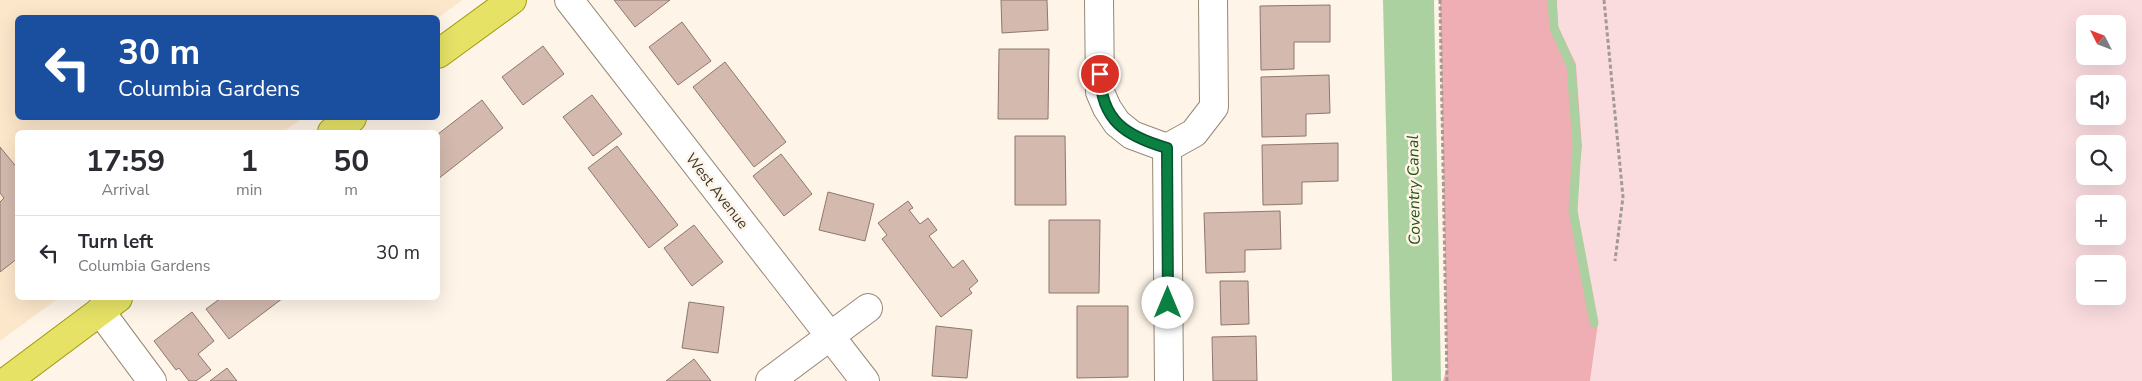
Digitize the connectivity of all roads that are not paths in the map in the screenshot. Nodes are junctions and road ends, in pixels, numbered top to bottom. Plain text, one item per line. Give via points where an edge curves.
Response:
1 (512, 0) edge
2 (569, 0) edge
3 (1099, 0) edge
4 (1213, 0) edge
5 (440, 53) edge
6 (349, 120) edge
7 (335, 130) edge
8 (1167, 148) junction
9 (109, 304) edge
10 (868, 308) dead end
11 (829, 335) junction
12 (7, 381) edge
13 (152, 381) edge
14 (770, 381) edge
15 (864, 381) edge
16 (1169, 381) edge

1 - 5 main road
2 - 11 street, West Avenue
3 - 8 street via 1100,92 1107,108 1117,123 1132,135
4 - 8 street via 1214,107 1194,133
6 - 7 main road
8 - 16 street
9 - 12 main road
9 - 13 street
10 - 11 street
11 - 14 street
11 - 15 street, West Avenue

